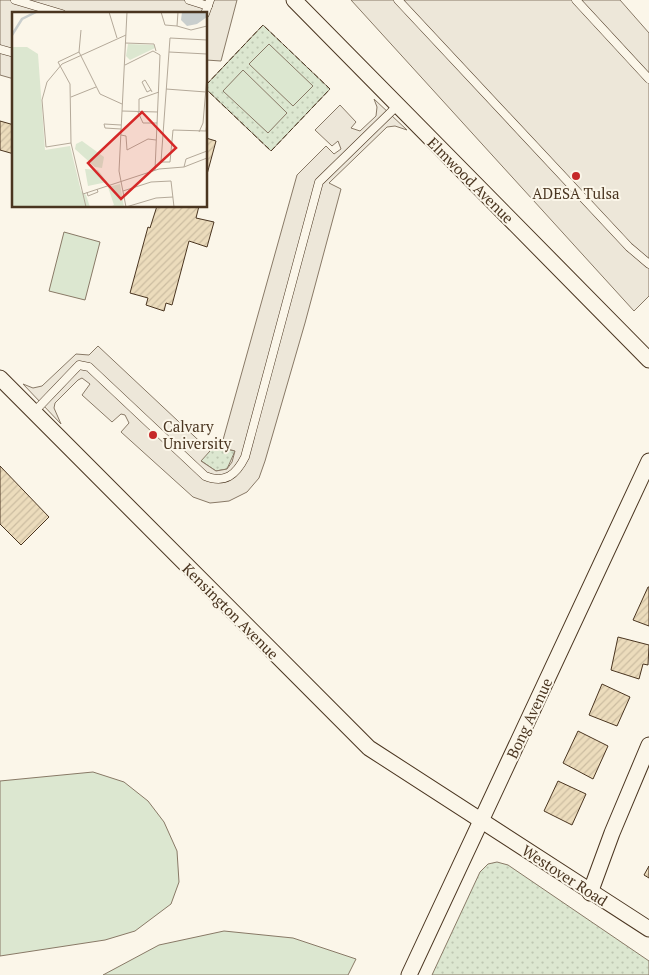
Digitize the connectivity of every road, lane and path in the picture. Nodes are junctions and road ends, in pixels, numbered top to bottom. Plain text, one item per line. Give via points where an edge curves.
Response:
1 (15, 0) edge
2 (189, 0) edge
3 (294, 0) edge
4 (398, 0) edge
5 (576, 0) edge
6 (208, 7) edge
7 (55, 12) edge
8 (649, 79) edge
9 (397, 106) junction
10 (649, 264) edge
11 (649, 360) edge
12 (0, 378) edge
13 (34, 412) junction
14 (649, 461) edge
15 (649, 745) edge
16 (481, 821) junction
17 (590, 892) junction
18 (649, 929) edge
19 (410, 975) edge

1 - 7 lane
2 - 6 lane
3 - 9 street, Elmwood Avenue
4 - 10 lane via 629,247
5 - 8 lane
9 - 11 street, Elmwood Avenue
9 - 13 lane via 319,182 245,457 232,477 214,479 205,476 89,367 79,366
12 - 13 street, Kensington Avenue
13 - 16 street, Kensington Avenue via 369,748
14 - 16 street, Bong Avenue
15 - 17 street
16 - 17 street, Westover Road
16 - 19 street, Bong Avenue
17 - 18 street, Westover Road

